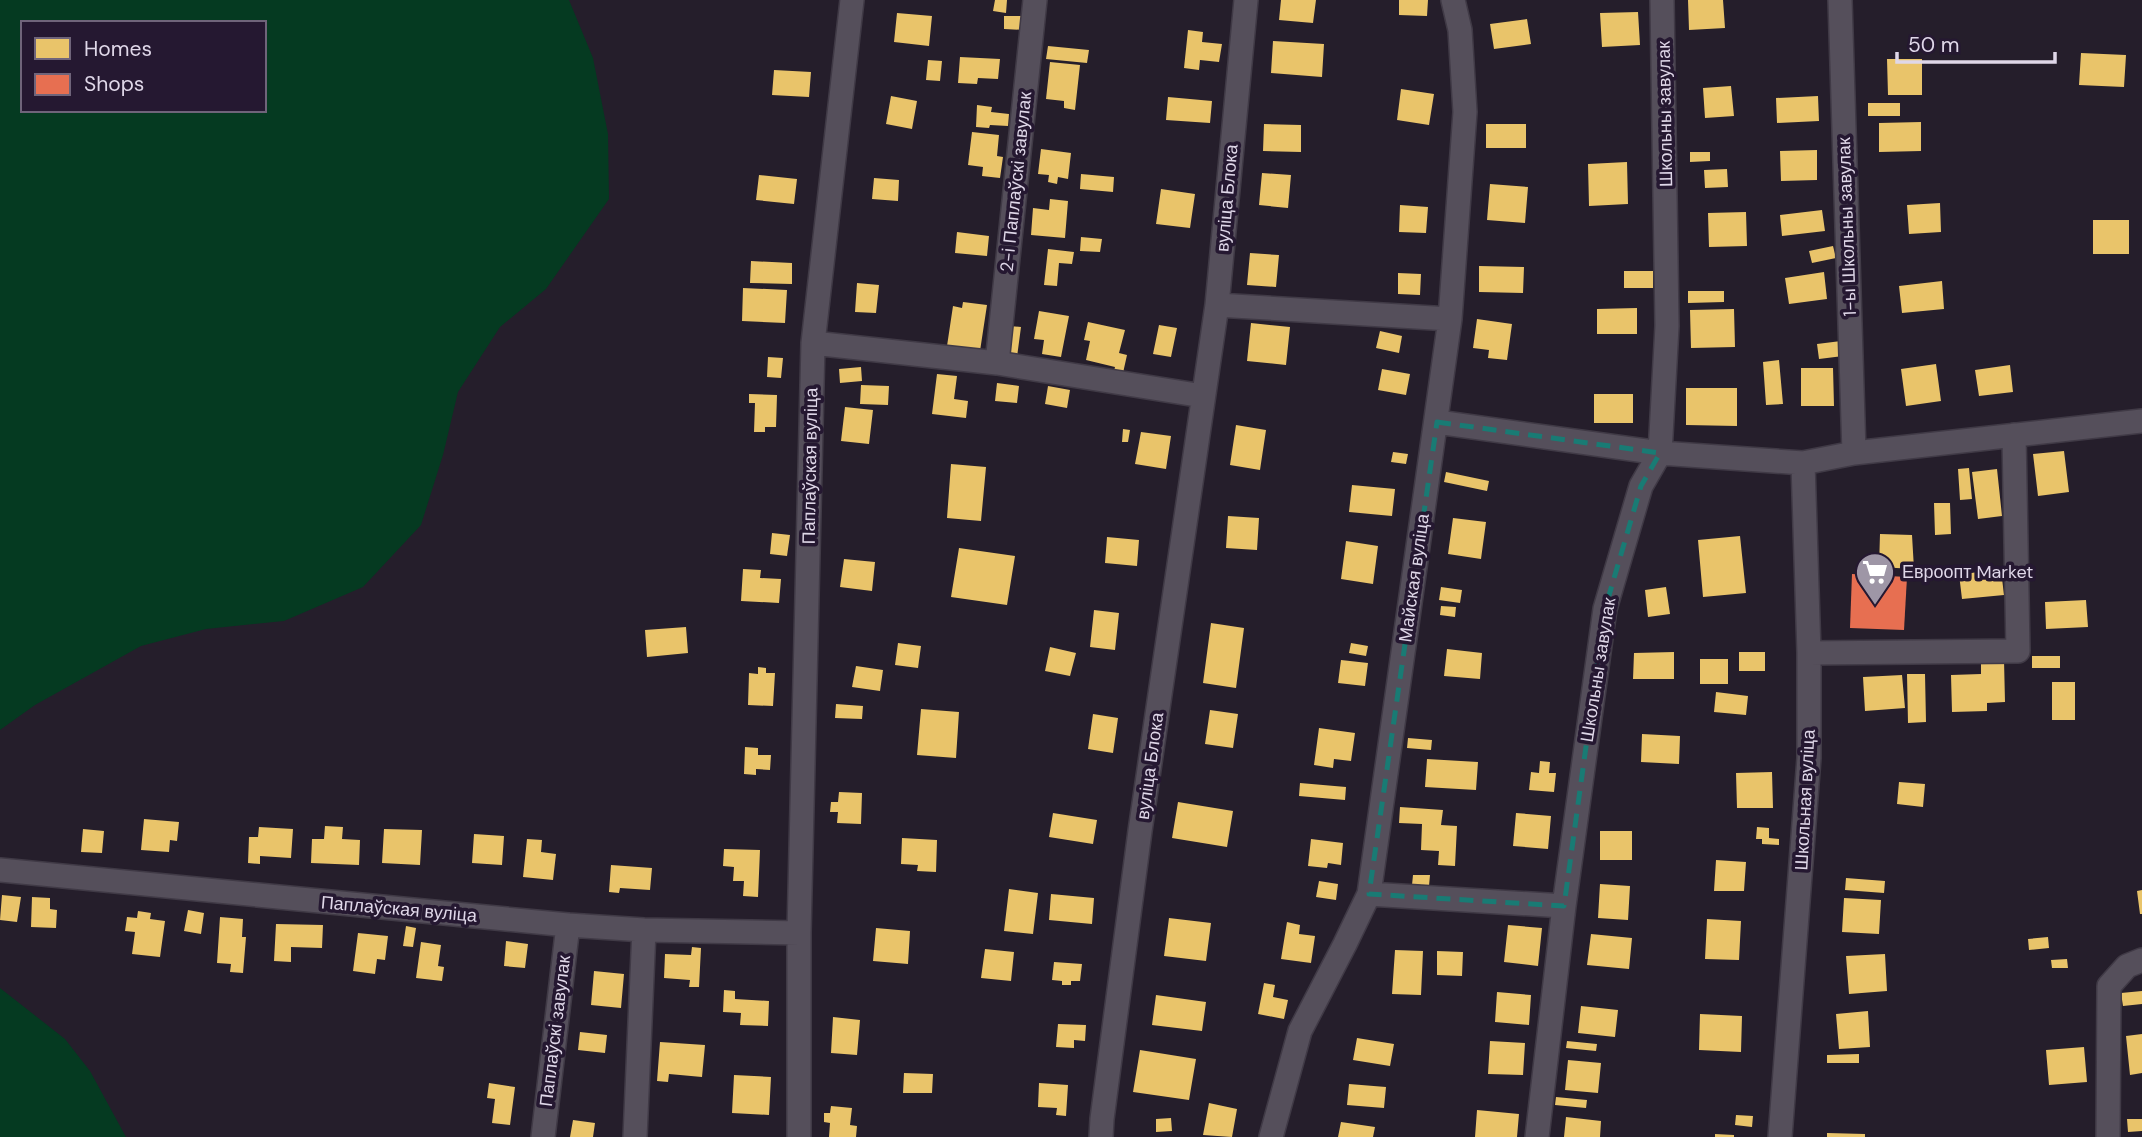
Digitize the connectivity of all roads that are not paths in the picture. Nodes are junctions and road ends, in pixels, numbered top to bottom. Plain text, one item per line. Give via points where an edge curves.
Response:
1 (852, 0) edge
2 (1035, 0) edge
3 (1246, 0) edge
4 (1453, 0) edge
5 (1662, 0) edge
6 (1840, 0) edge
7 (1217, 305) junction
8 (1450, 319) junction
9 (813, 343) junction
10 (997, 363) junction
11 (1203, 396) junction
12 (2142, 421) edge
13 (1437, 422) junction
14 (2014, 435) junction
15 (1660, 453) junction
16 (1854, 453) junction
17 (1802, 463) junction
18 (1809, 653) junction
19 (0, 870) edge
20 (1368, 894) junction
21 (1564, 906) junction
22 (568, 925) junction
23 (644, 930) junction
24 (799, 933) junction
25 (2142, 960) edge
26 (543, 1137) edge
27 (635, 1137) edge
28 (799, 1137) edge
29 (1101, 1137) edge
30 (1271, 1137) edge
31 (1537, 1137) edge
32 (1780, 1137) edge
33 (2108, 1137) edge

1 - 9 street, Паплаўская вуліца
2 - 10 street, 2-і Паплаўскі завулак
3 - 7 street, вуліца Блока
4 - 8 street, Майская вуліца via 1460,30 1465,112
5 - 15 street, Школьны завулак via 1667,326
6 - 16 street, 1-ы Школьны завулак
7 - 8 street
7 - 11 street, вуліца Блока
8 - 13 street, Майская вуліца
9 - 10 street
9 - 24 street, Паплаўская вуліца
10 - 11 street
11 - 29 street, вуліца Блока
12 - 14 street
13 - 15 street
13 - 20 street, Майская вуліца
14 - 16 street
14 - 18 street via 2018,651
15 - 17 street
15 - 21 street, Школьны завулак via 1641,486 1605,609
16 - 17 street
17 - 18 street, Школьная вуліца
18 - 32 street, Школьная вуліца via 1810,758
19 - 22 street, Паплаўская вуліца
20 - 21 street
20 - 30 street, Майская вуліца via 1300,1031
21 - 31 street, Школьны завулак
22 - 23 street, Паплаўская вуліца
22 - 26 street, Паплаўскі завулак
23 - 24 street, Паплаўская вуліца
23 - 27 street
24 - 28 street, Паплаўская вуліца
25 - 33 street via 2127,966 2109,986

